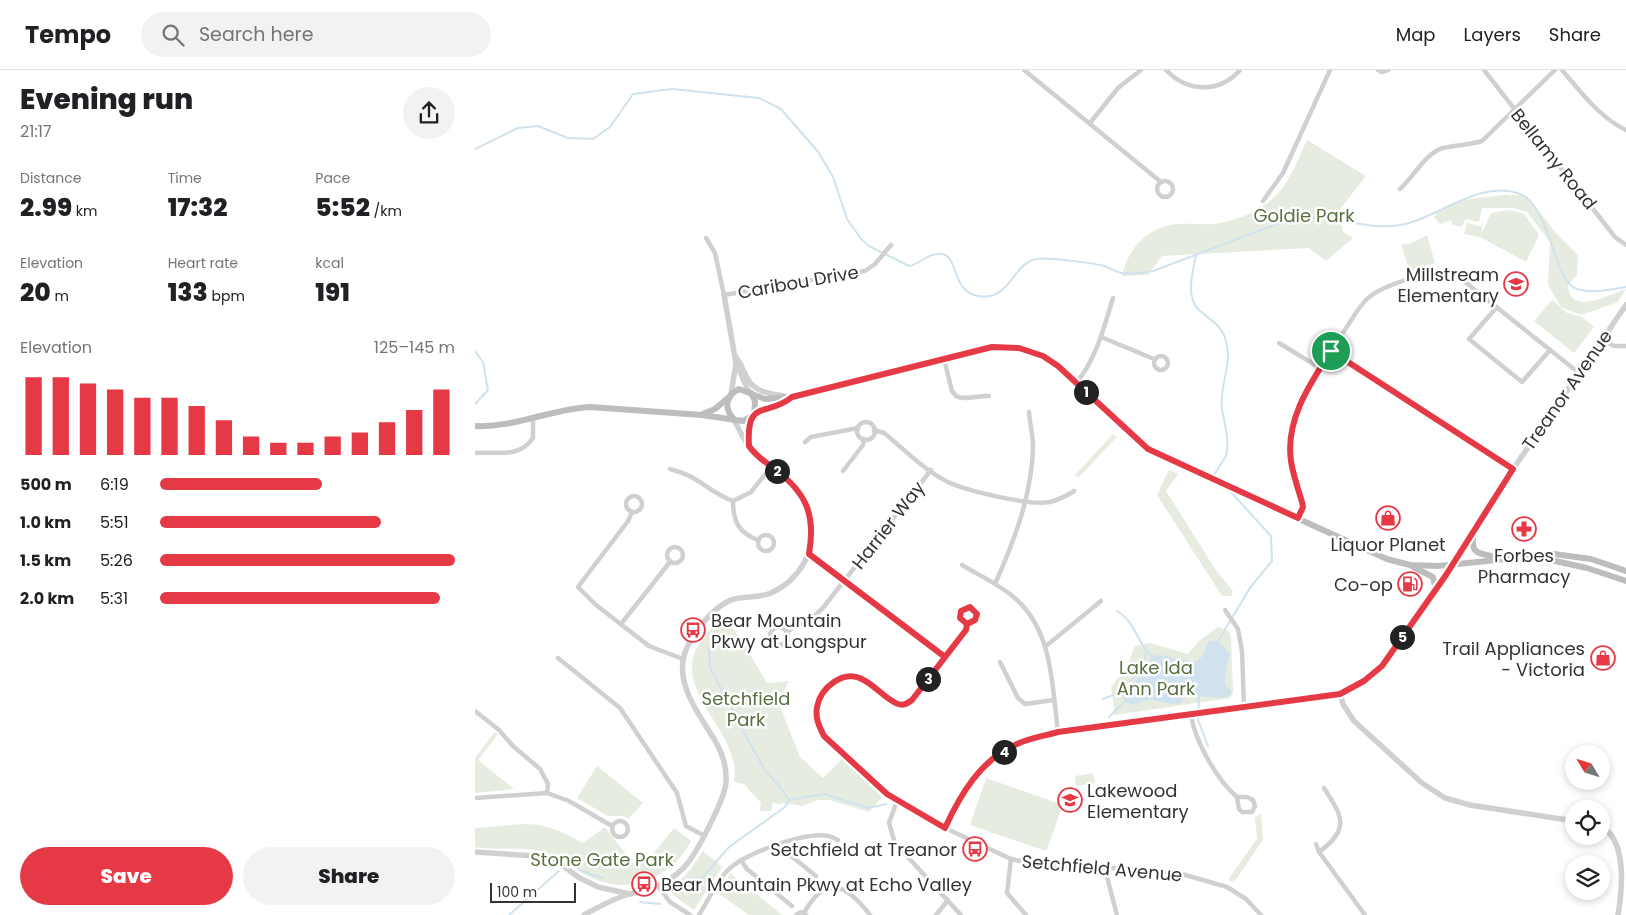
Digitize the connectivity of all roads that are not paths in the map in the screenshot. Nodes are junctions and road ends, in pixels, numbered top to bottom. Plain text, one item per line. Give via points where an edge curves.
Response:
1 (1024, 70) edge
2 (1141, 70) edge
3 (1166, 70) edge
4 (1240, 70) edge
5 (1330, 70) edge
6 (1378, 70) edge
7 (1388, 70) edge
8 (1484, 70) edge
9 (1555, 70) edge
10 (1562, 70) edge
11 (1515, 110) junction
12 (1090, 123) junction
13 (1626, 130) edge
14 (1161, 182) dead end
15 (1400, 189) dead end
16 (1263, 202) dead end
17 (706, 238) dead end
18 (891, 245) dead end
19 (1626, 246) edge
20 (724, 295) junction
21 (1113, 298) dead end
22 (1626, 305) edge
23 (1497, 307) junction
24 (1101, 338) junction
25 (1602, 340) junction
26 (1279, 343) dead end
27 (1626, 346) edge
28 (1550, 350) junction
29 (1331, 351) junction
30 (734, 355) junction
31 (944, 359) junction
32 (1154, 359) dead end
33 (736, 363) junction
34 (1320, 368) junction
35 (1579, 373) junction
36 (1077, 383) junction
37 (749, 392) junction
38 (730, 395) junction
39 (989, 396) dead end
40 (789, 397) junction
41 (1029, 412) dead end
42 (702, 415) junction
43 (753, 416) junction
44 (533, 418) junction
45 (733, 418) junction
46 (475, 426) edge
47 (857, 428) junction
48 (874, 430) junction
49 (864, 439) junction
50 (805, 442) dead end
51 (749, 446) junction
52 (475, 453) edge
53 (771, 467) junction
54 (670, 469) dead end
55 (1513, 469) junction
56 (931, 470) junction
57 (843, 471) dead end
58 (1074, 491) dead end
59 (733, 501) junction
60 (1025, 501) junction
61 (632, 512) dead end
62 (1298, 518) junction
63 (1475, 527) junction
64 (758, 540) dead end
65 (809, 554) junction
66 (1531, 556) junction
67 (1511, 559) junction
68 (670, 562) dead end
69 (962, 565) dead end
70 (1410, 565) junction
71 (1451, 565) junction
72 (1626, 571) edge
73 (845, 580) junction
74 (1626, 581) edge
75 (995, 584) junction
76 (1436, 590) junction
77 (1101, 601) dead end
78 (1225, 610) dead end
79 (621, 624) junction
80 (967, 624) dead end
81 (786, 632) dead end
82 (1046, 646) junction
83 (945, 657) junction
84 (558, 658) dead end
85 (683, 659) junction
86 (1000, 662) dead end
87 (1340, 694) junction
88 (1054, 700) junction
89 (1244, 706) junction
90 (475, 711) edge
91 (1191, 714) junction
92 (1058, 732) junction
93 (1324, 788) dead end
94 (547, 793) junction
95 (1237, 797) junction
96 (475, 798) edge
97 (897, 801) junction
98 (1565, 820) edge
99 (612, 826) dead end
100 (945, 828) junction
101 (1610, 831) edge
102 (703, 835) junction
103 (838, 840) dead end
104 (784, 842) junction
105 (1316, 844) dead end
106 (475, 852) edge
107 (1319, 852) junction
108 (1011, 859) junction
109 (741, 860) junction
110 (1107, 868) junction
111 (816, 876) dead end
112 (659, 886) junction
113 (630, 894) junction
114 (949, 900) junction
115 (1623, 902) edge
116 (792, 906) dead end
117 (805, 914) edge
118 (584, 915) edge
119 (690, 915) edge
120 (699, 915) edge
121 (796, 915) edge
122 (870, 915) edge
123 (936, 915) edge
124 (961, 915) edge
125 (1026, 915) edge
126 (1117, 915) edge
127 (1261, 915) edge
128 (1365, 915) edge
129 (1618, 915) edge

1 - 12 street
2 - 12 street via 1118,88
3 - 4 street via 1184,84 1205,88 1225,82
5 - 16 street via 1283,174
6 - 7 street
8 - 11 street, Bellamy Road
9 - 11 street
10 - 13 street via 1594,106
11 - 15 street via 1482,141 1441,148 1428,157
11 - 19 street, Bellamy Road via 1615,237
12 - 14 street
17 - 20 street via 715,254
18 - 20 street, Caribou Drive via 865,271
20 - 30 street
21 - 24 street
22 - 25 street, Treanor Avenue
23 - 28 street
23 - 28 street via 1469,339 1522,382
23 - 29 street via 1455,274 1425,275 1374,293 1360,307
24 - 32 street
24 - 36 street
25 - 27 street via 1614,346
25 - 35 street, Treanor Avenue
26 - 34 street
28 - 35 street
29 - 34 street
29 - 55 street
30 - 33 street
30 - 40 street via 755,388 764,393
31 - 36 main road via 992,347 1019,348 1049,360
31 - 39 street via 956,396
31 - 40 main road
33 - 37 street
33 - 38 street
34 - 62 street via 1295,417 1291,442 1291,462 1303,507
35 - 55 street, Treanor Avenue
36 - 62 main road via 1148,449
37 - 38 main road via 739,389
37 - 40 main road via 765,399
37 - 43 main road via 755,401
38 - 42 main road via 715,409
38 - 45 main road via 727,408
40 - 43 main road via 786,402
41 - 60 street via 1033,447
42 - 44 main road via 590,407
42 - 45 main road
43 - 45 main road via 743,421
43 - 51 street via 748,432
44 - 46 main road
44 - 52 street via 533,438 520,451 511,454
45 - 51 street
47 - 48 street via 868,423
47 - 49 street via 857,434
47 - 50 street via 811,437
48 - 49 street via 870,438
48 - 56 street via 884,433
49 - 57 street
51 - 53 street
53 - 59 street via 751,492
53 - 65 street via 793,483 806,501 812,521
54 - 59 street via 698,479 721,497
55 - 63 street, Treanor Avenue
56 - 60 street via 955,485
56 - 73 street, Harrier Way
58 - 60 street via 1048,503
59 - 64 street via 739,529
60 - 75 street via 1013,543
61 - 79 street via 577,587
62 - 70 main road via 1387,559
63 - 67 main road via 1471,543 1474,549 1480,554
63 - 71 street, Treanor Avenue
65 - 73 street
65 - 85 street via 787,584 770,594 734,600 717,607 692,637
66 - 67 main road
66 - 72 main road via 1579,556
66 - 74 main road via 1587,568
67 - 71 main road
68 - 79 street
69 - 75 street
70 - 71 main road
70 - 76 main road via 1433,577
71 - 76 street, Treanor Avenue
73 - 81 street, Harrier Way via 817,614
73 - 83 street
75 - 82 street via 1029,612
76 - 87 street, Treanor Avenue via 1377,671
77 - 82 street
78 - 89 street via 1238,630
79 - 85 street via 649,646
80 - 83 street, Setchfield Avenue
82 - 88 street
83 - 97 street, Setchfield Avenue via 908,703 898,704 867,680 853,677 839,679 827,687 818,700 818,725 824,736
84 - 102 street via 620,708 677,793 686,826
85 - 102 street via 683,679 689,696 720,749 725,766 726,783 721,800
86 - 88 street via 1018,698 1025,704
87 - 89 street, Treanor Avenue
87 - 98 street via 1354,721 1434,792 1458,803
88 - 92 street
89 - 91 street, Treanor Avenue
90 - 94 street via 540,769 548,784
91 - 92 street, Treanor Avenue
91 - 95 street via 1206,755
92 - 100 street, Treanor Avenue via 1016,744 987,763 965,789
93 - 107 street via 1337,808 1341,822 1337,836
94 - 96 street
94 - 99 street via 569,801
95 - 95 street via 1239,809 1252,812 1255,803 1251,798
97 - 100 street, Setchfield Avenue
97 - 114 street via 889,823 891,837
100 - 108 street, Setchfield Avenue
101 - 115 street via 1624,850
102 - 112 street via 686,865
103 - 104 street via 827,835
104 - 109 street
104 - 111 street via 790,855
105 - 107 street
106 - 113 street via 535,856 559,864 598,887
107 - 128 street
108 - 110 street, Setchfield Avenue via 1035,865
108 - 125 street via 1007,892
109 - 116 street via 747,869
109 - 120 street via 725,873
110 - 126 street
110 - 127 street, Setchfield Avenue via 1162,870 1201,878 1237,893
112 - 113 street
112 - 119 street via 670,902
113 - 118 street
114 - 123 street
114 - 124 street
115 - 129 street
117 - 121 street
117 - 122 street via 820,892 841,888 852,894

